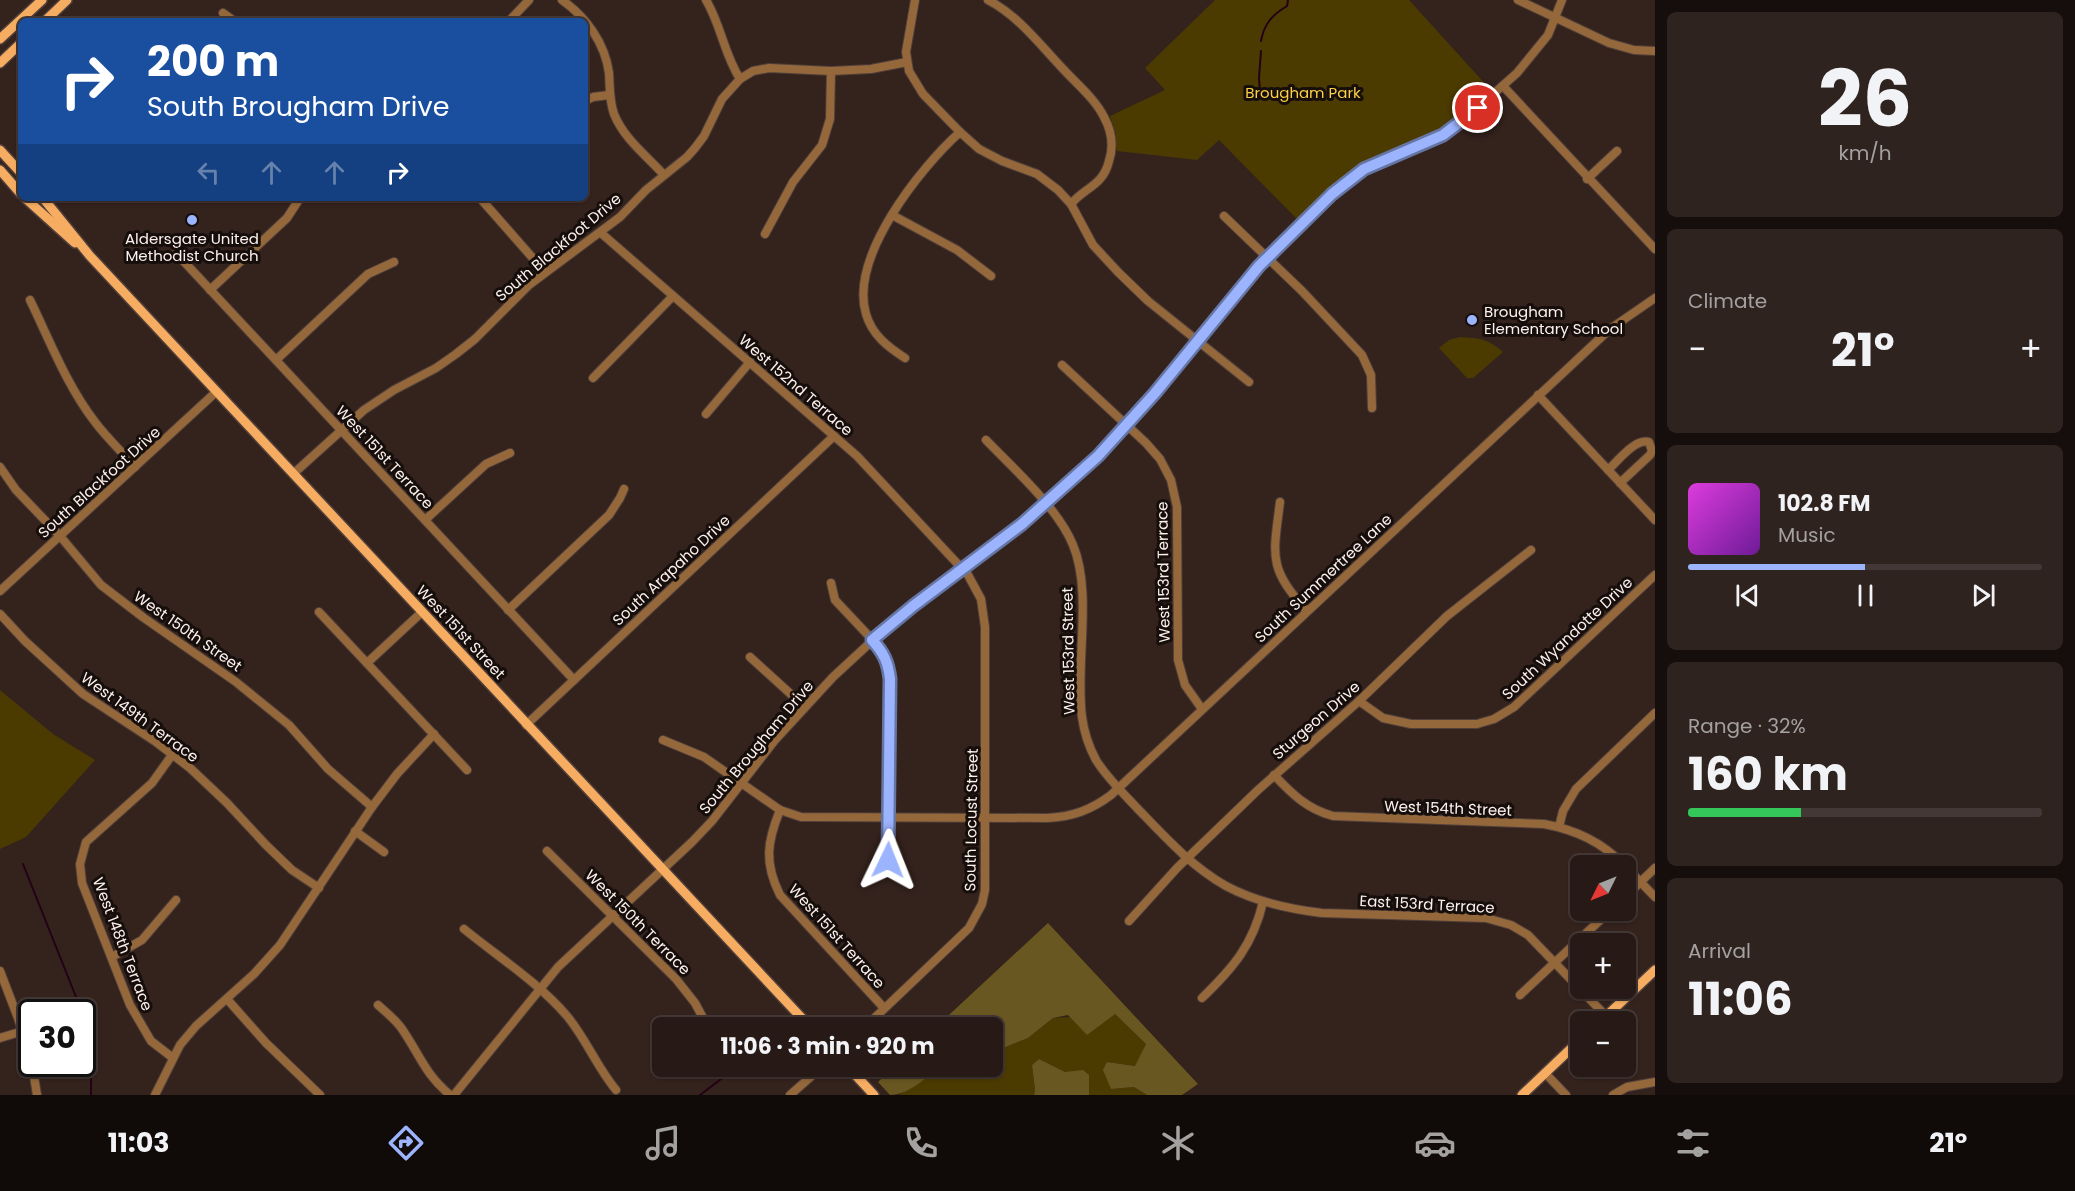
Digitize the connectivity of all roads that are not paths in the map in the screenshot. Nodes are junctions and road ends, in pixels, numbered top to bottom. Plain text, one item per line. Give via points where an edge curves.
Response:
1 (42, 0) edge
2 (68, 0) edge
3 (529, 0) edge
4 (562, 0) edge
5 (706, 0) edge
6 (915, 0) edge
7 (988, 0) edge
8 (1518, 0) edge
9 (1562, 0) edge
10 (223, 13) dead end
11 (23, 18) edge
12 (48, 18) edge
13 (230, 18) edge
14 (512, 18) edge
15 (582, 18) edge
16 (1556, 18) junction
17 (18, 22) edge
18 (588, 23) edge
19 (0, 39) edge
20 (18, 46) edge
21 (1655, 51) edge
22 (907, 62) junction
23 (0, 63) edge
24 (831, 72) junction
25 (740, 79) junction
26 (1503, 86) junction
27 (609, 95) junction
28 (588, 100) edge
29 (960, 132) junction
30 (0, 150) edge
31 (1617, 151) dead end
32 (18, 170) edge
33 (0, 171) edge
34 (664, 175) junction
35 (1587, 179) junction
36 (18, 191) edge
37 (28, 201) edge
38 (46, 201) edge
39 (298, 201) edge
40 (483, 201) edge
41 (1071, 204) junction
42 (33, 207) junction
43 (892, 215) junction
44 (1224, 216) dead end
45 (71, 231) junction
46 (600, 233) junction
47 (765, 234) dead end
48 (1655, 249) edge
49 (176, 253) dead end
50 (90, 256) junction
51 (1267, 258) junction
52 (393, 262) dead end
53 (545, 272) junction
54 (991, 276) dead end
55 (210, 290) junction
56 (673, 296) junction
57 (1655, 298) edge
58 (30, 300) dead end
59 (1197, 341) junction
60 (905, 357) dead end
61 (276, 360) junction
62 (750, 362) junction
63 (1062, 365) dead end
64 (593, 378) dead end
65 (1248, 382) dead end
66 (216, 392) junction
67 (1538, 395) junction
68 (1372, 408) dead end
69 (706, 414) dead end
70 (1128, 425) junction
71 (341, 430) junction
72 (834, 436) junction
73 (986, 440) dead end
74 (510, 453) dead end
75 (0, 467) edge
76 (135, 467) junction
77 (1608, 470) junction
78 (293, 474) junction
79 (1620, 483) junction
80 (624, 489) dead end
81 (1280, 502) dead end
82 (1046, 504) junction
83 (425, 520) junction
84 (1655, 520) edge
85 (60, 536) junction
86 (1530, 550) dead end
87 (962, 570) junction
88 (1655, 575) edge
89 (831, 583) dead end
90 (0, 591) edge
91 (508, 610) junction
92 (1307, 610) junction
93 (320, 612) dead end
94 (422, 612) junction
95 (0, 614) edge
96 (872, 640) junction
97 (750, 657) dead end
98 (367, 663) junction
99 (574, 680) junction
100 (1359, 701) junction
101 (805, 707) junction
102 (1202, 709) junction
103 (1655, 713) edge
104 (526, 724) junction
105 (434, 734) junction
106 (663, 740) dead end
107 (172, 755) junction
108 (467, 770) dead end
109 (1274, 775) junction
110 (742, 783) junction
111 (1118, 788) junction
112 (372, 807) junction
113 (780, 810) junction
114 (889, 818) junction
115 (985, 818) junction
116 (1559, 827) junction
117 (356, 831) junction
118 (547, 851) dead end
119 (384, 852) dead end
120 (1614, 855) edge
121 (1187, 859) junction
122 (888, 860) dead end
123 (1655, 868) edge
124 (662, 870) junction
125 (1636, 877) edge
126 (1641, 882) junction
127 (1636, 887) edge
128 (319, 888) junction
129 (1247, 895) joint
130 (1655, 897) edge
131 (176, 900) dead end
132 (1263, 902) junction
133 (613, 915) junction
134 (1129, 921) dead end
135 (1599, 921) edge
136 (464, 929) dead end
137 (112, 957) junction
138 (1556, 962) junction
139 (1655, 969) edge
140 (0, 971) edge
141 (539, 990) junction
142 (1520, 995) dead end
143 (1202, 998) dead end
144 (227, 999) junction
145 (378, 1005) dead end
146 (884, 1008) junction
147 (1596, 1011) edge
148 (1611, 1011) edge
149 (702, 1017) edge
150 (801, 1017) edge
151 (875, 1017) edge
152 (18, 1018) edge
153 (18, 1033) edge
154 (0, 1038) edge
155 (1570, 1049) edge
156 (173, 1058) junction
157 (1545, 1073) junction
158 (34, 1077) edge
159 (810, 1077) edge
160 (857, 1077) edge
161 (1655, 1082) edge
162 (616, 1090) dead end
163 (37, 1095) edge
164 (155, 1095) edge
165 (320, 1095) edge
166 (452, 1095) edge
167 (790, 1095) edge
168 (874, 1095) edge
169 (1522, 1095) edge
170 (1566, 1095) edge
171 (1613, 1095) edge

1 - 11 main road
2 - 12 main road
3 - 14 street
4 - 15 street
5 - 25 street via 729,62
6 - 22 street
7 - 41 street via 1016,20 1095,103 1108,126 1111,148 1107,168 1095,186
8 - 16 street
9 - 16 street, South Brougham Drive
10 - 13 street
16 - 21 street via 1621,47
16 - 26 street, South Brougham Drive via 1537,50
17 - 19 main road
18 - 27 street via 601,45
20 - 23 main road
22 - 24 street, South Blackfoot Drive
22 - 29 street via 918,88
24 - 25 street, South Blackfoot Drive via 769,68 753,70
24 - 47 street via 830,119 822,145 793,182
25 - 34 street, South Blackfoot Drive via 722,99 695,148
26 - 35 street
26 - 51 street, South Brougham Drive via 1443,135 1364,169 1344,183
27 - 28 street
27 - 34 street via 623,133
29 - 41 street via 990,156 1037,174
29 - 43 street via 935,156
30 - 32 main road
31 - 35 street
33 - 36 main road
34 - 46 street, South Blackfoot Drive
35 - 48 street
37 - 42 main road, West 151st Street
38 - 45 main road, West 151st Street
39 - 55 street via 287,218
40 - 53 street
41 - 59 street via 1098,251 1148,301
42 - 45 main road via 43,204
42 - 50 main road, West 151st Street
43 - 54 street via 957,250
43 - 60 street via 865,279 863,303 879,338
44 - 51 street
45 - 50 main road, West 151st Street
46 - 53 street, South Blackfoot Drive
46 - 56 street, West 152nd Terrace
49 - 55 street, West 151st Terrace
50 - 66 main road, West 151st Street
51 - 59 street, South Brougham Drive
51 - 68 street via 1362,355 1371,375
52 - 61 street via 368,274
53 - 71 street, South Blackfoot Drive via 456,354 385,395
55 - 61 street, West 151st Terrace
56 - 62 street, West 152nd Terrace
56 - 64 street
57 - 67 street, South Summertree Lane via 1610,329
58 - 76 street via 83,404
59 - 65 street
59 - 70 street, South Brougham Drive
61 - 71 street, West 151st Terrace
62 - 69 street
62 - 72 street, West 152nd Terrace
63 - 70 street, West 153rd Terrace
66 - 76 street, South Blackfoot Drive
66 - 78 main road, West 151st Street
67 - 77 street
67 - 92 street, South Summertree Lane
70 - 82 street, South Brougham Drive
70 - 102 street, West 153rd Terrace via 1160,459 1174,490 1178,660 1185,685
71 - 78 street, South Blackfoot Drive
71 - 83 street, West 151st Terrace
72 - 87 street, West 152nd Terrace
72 - 99 street, South Arapaho Drive
73 - 82 street, West 153rd Street
74 - 83 street via 486,464
75 - 85 street, West 150th Street via 16,490
76 - 85 street, South Blackfoot Drive
77 - 79 street
77 - 79 street via 1637,443 1649,442 1650,455
78 - 94 main road, West 151st Street
79 - 84 street
80 - 91 street via 609,515
81 - 92 street via 1276,562 1287,587
82 - 87 street, South Brougham Drive
82 - 111 street, West 153rd Street via 1064,526 1080,573 1084,728 1097,760
83 - 91 street, West 151st Terrace
85 - 90 street, South Blackfoot Drive
85 - 112 street, West 150th Street via 101,585 237,682 289,725 328,769
86 - 100 street, Sturgeon Drive via 1447,616
87 - 96 street, South Brougham Drive
87 - 115 street, South Locust Street via 973,583 984,614
88 - 100 street, South Wyandotte Drive via 1514,707 1494,719 1468,725 1402,723 1378,715
89 - 96 street via 835,600
91 - 99 street, West 151st Terrace
92 - 102 street, South Summertree Lane
93 - 98 street
94 - 98 street
94 - 104 main road, West 151st Street
95 - 107 street, West 149th Terrace via 83,694
96 - 101 street, South Brougham Drive
96 - 114 street via 882,650 888,665
97 - 101 street
98 - 105 street
99 - 104 street, South Arapaho Drive
100 - 109 street, Sturgeon Drive
101 - 110 street, South Brougham Drive
102 - 111 street, South Summertree Lane
103 - 116 street via 1576,789
104 - 124 main road, West 151st Street
105 - 108 street
105 - 112 street via 396,774
106 - 110 street via 704,757
107 - 128 street, West 149th Terrace via 228,803 292,870
107 - 137 street, West 148th Terrace via 152,783 86,842 82,852 82,883
109 - 116 street, West 154th Street via 1299,801 1333,816
109 - 121 street, Sturgeon Drive
110 - 113 street
110 - 124 street, South Brougham Drive via 692,842
111 - 115 street, South Summertree Lane via 1100,804 1074,815
111 - 121 street, West 153rd Street
112 - 117 street
113 - 114 street, South Summertree Lane via 801,817
113 - 146 street, West 151st Terrace via 768,852 780,895
114 - 115 street, South Summertree Lane
114 - 122 street
115 - 146 street, South Locust Street via 985,890 975,919
116 - 120 street, West 154th Street via 1594,841
117 - 119 street
117 - 128 street
118 - 133 street, West 150th Terrace
121 - 129 street, West 153rd Street
121 - 134 street, Sturgeon Drive
123 - 126 street
124 - 133 street, South Brougham Drive
124 - 150 main road, West 151st Street
125 - 126 street, West 154th Street
126 - 127 street
126 - 130 street, West 154th Street
128 - 144 street via 280,945
129 - 132 street, East 153rd Terrace
131 - 137 street via 142,940
132 - 138 street, East 153rd Terrace via 1322,913 1486,918 1523,931
132 - 143 street via 1252,937 1236,963
133 - 141 street, South Brougham Drive
133 - 149 street, West 150th Terrace via 684,987
135 - 138 street
136 - 141 street
137 - 156 street, West 148th Terrace via 142,1029
138 - 142 street
138 - 147 street, East 153rd Terrace
139 - 148 main road
140 - 152 street
141 - 162 street via 579,1031
141 - 166 street, South Brougham Drive
144 - 156 street via 196,1026
144 - 165 street
145 - 166 street via 400,1026 436,1083
146 - 151 street, South Locust Street
153 - 154 street
155 - 157 main road
156 - 164 street
157 - 169 main road
157 - 170 street
158 - 163 street
159 - 167 street
160 - 168 main road
161 - 171 street via 1633,1085

